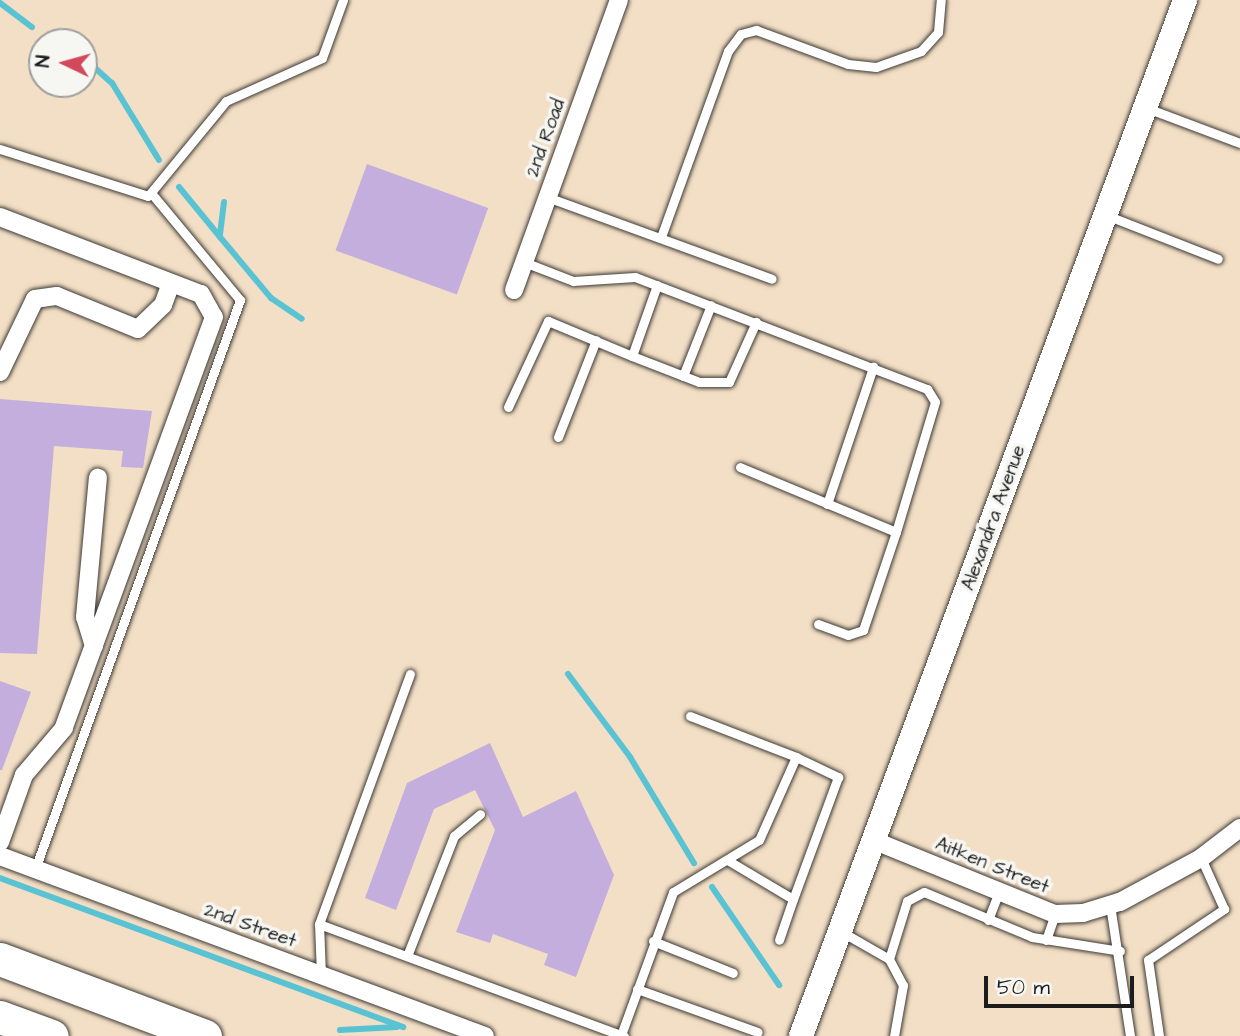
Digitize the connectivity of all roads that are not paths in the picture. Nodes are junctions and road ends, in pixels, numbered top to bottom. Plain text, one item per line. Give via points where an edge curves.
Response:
1 (343, 0) edge
2 (619, 0) edge
3 (940, 0) edge
4 (1185, 0) edge
5 (1145, 107) junction
6 (1240, 143) edge
7 (0, 149) edge
8 (152, 194) junction
9 (547, 197) junction
10 (1105, 215) junction
11 (0, 217) edge
12 (661, 237) junction
13 (1218, 259) dead end
14 (524, 262) junction
15 (772, 279) dead end
16 (171, 283) junction
17 (657, 285) junction
18 (514, 290) dead end
19 (710, 305) junction
20 (756, 322) junction
21 (596, 340) junction
22 (632, 356) junction
23 (873, 367) junction
24 (0, 372) edge
25 (684, 376) junction
26 (508, 407) dead end
27 (558, 437) dead end
28 (740, 467) dead end
29 (97, 478) dead end
30 (827, 503) junction
31 (896, 532) junction
32 (818, 624) dead end
33 (94, 646) junction
34 (410, 674) dead end
35 (690, 716) dead end
36 (796, 757) junction
37 (480, 814) dead end
38 (1240, 828) edge
39 (875, 841) junction
40 (0, 842) edge
41 (0, 856) edge
42 (1201, 858) junction
43 (729, 861) junction
44 (35, 869) junction
45 (999, 891) junction
46 (793, 899) junction
47 (1110, 905) junction
48 (1055, 914) junction
49 (988, 920) junction
50 (319, 924) junction
51 (841, 931) junction
52 (779, 940) dead end
53 (1046, 940) junction
54 (653, 942) junction
55 (1120, 951) junction
56 (407, 956) junction
57 (0, 959) edge
58 (889, 959) junction
59 (733, 973) dead end
60 (321, 975) junction
61 (637, 989) junction
62 (0, 1017) edge
63 (758, 1032) dead end
64 (622, 1035) edge
65 (52, 1036) edge
66 (205, 1036) edge
67 (485, 1036) edge
68 (801, 1036) edge
69 (894, 1036) edge
70 (1130, 1036) edge
71 (1159, 1036) edge

1 - 8 lane via 322,58 226,101
2 - 9 street, 2nd Road
3 - 12 lane via 938,32 921,51 876,67 848,64 756,30 741,34 728,51
4 - 5 main road, Alexandra Avenue
5 - 6 lane
5 - 10 main road, Alexandra Avenue
7 - 8 lane via 135,195
8 - 44 lane via 240,300
9 - 12 lane
9 - 14 street, 2nd Road
10 - 13 lane
10 - 39 main road, Alexandra Avenue
11 - 16 street
12 - 15 lane
14 - 17 lane via 573,281 614,274
14 - 18 street, 2nd Road
16 - 24 street via 163,305 138,329 57,296 35,299
16 - 33 street via 201,295 214,317
17 - 19 lane
17 - 22 lane
19 - 20 lane
19 - 25 lane
20 - 23 lane
20 - 25 lane via 729,382 709,385
21 - 22 lane
21 - 26 lane via 556,321 540,324
21 - 27 lane
22 - 25 lane
23 - 30 lane
23 - 31 lane via 927,389 935,402
28 - 30 lane
29 - 33 street via 85,617
30 - 31 lane
31 - 32 lane via 863,630 848,635
33 - 40 street via 64,728 23,775
34 - 50 lane
35 - 36 lane
36 - 43 lane via 759,840
36 - 46 lane via 838,777
37 - 56 lane via 454,836
38 - 42 street, Aitken Street
39 - 45 street, Aitken Street
39 - 51 main road, Alexandra Avenue
41 - 44 street, 2nd Street
42 - 47 street, Aitken Street
42 - 71 lane via 1224,908 1148,960
43 - 46 lane
43 - 54 lane via 673,892
44 - 60 street, 2nd Street
45 - 48 street, Aitken Street
45 - 49 lane
46 - 52 lane
47 - 48 street, Aitken Street
47 - 55 lane
48 - 53 lane
49 - 53 lane
49 - 58 lane via 935,894 913,894
50 - 56 lane
50 - 60 lane
51 - 58 lane
51 - 68 main road, Alexandra Avenue
53 - 55 lane
54 - 59 lane
54 - 61 lane
55 - 70 lane
56 - 64 lane
57 - 66 highway
58 - 69 lane via 903,985
60 - 67 street, 2nd Street
61 - 63 lane
61 - 64 lane
62 - 65 highway

